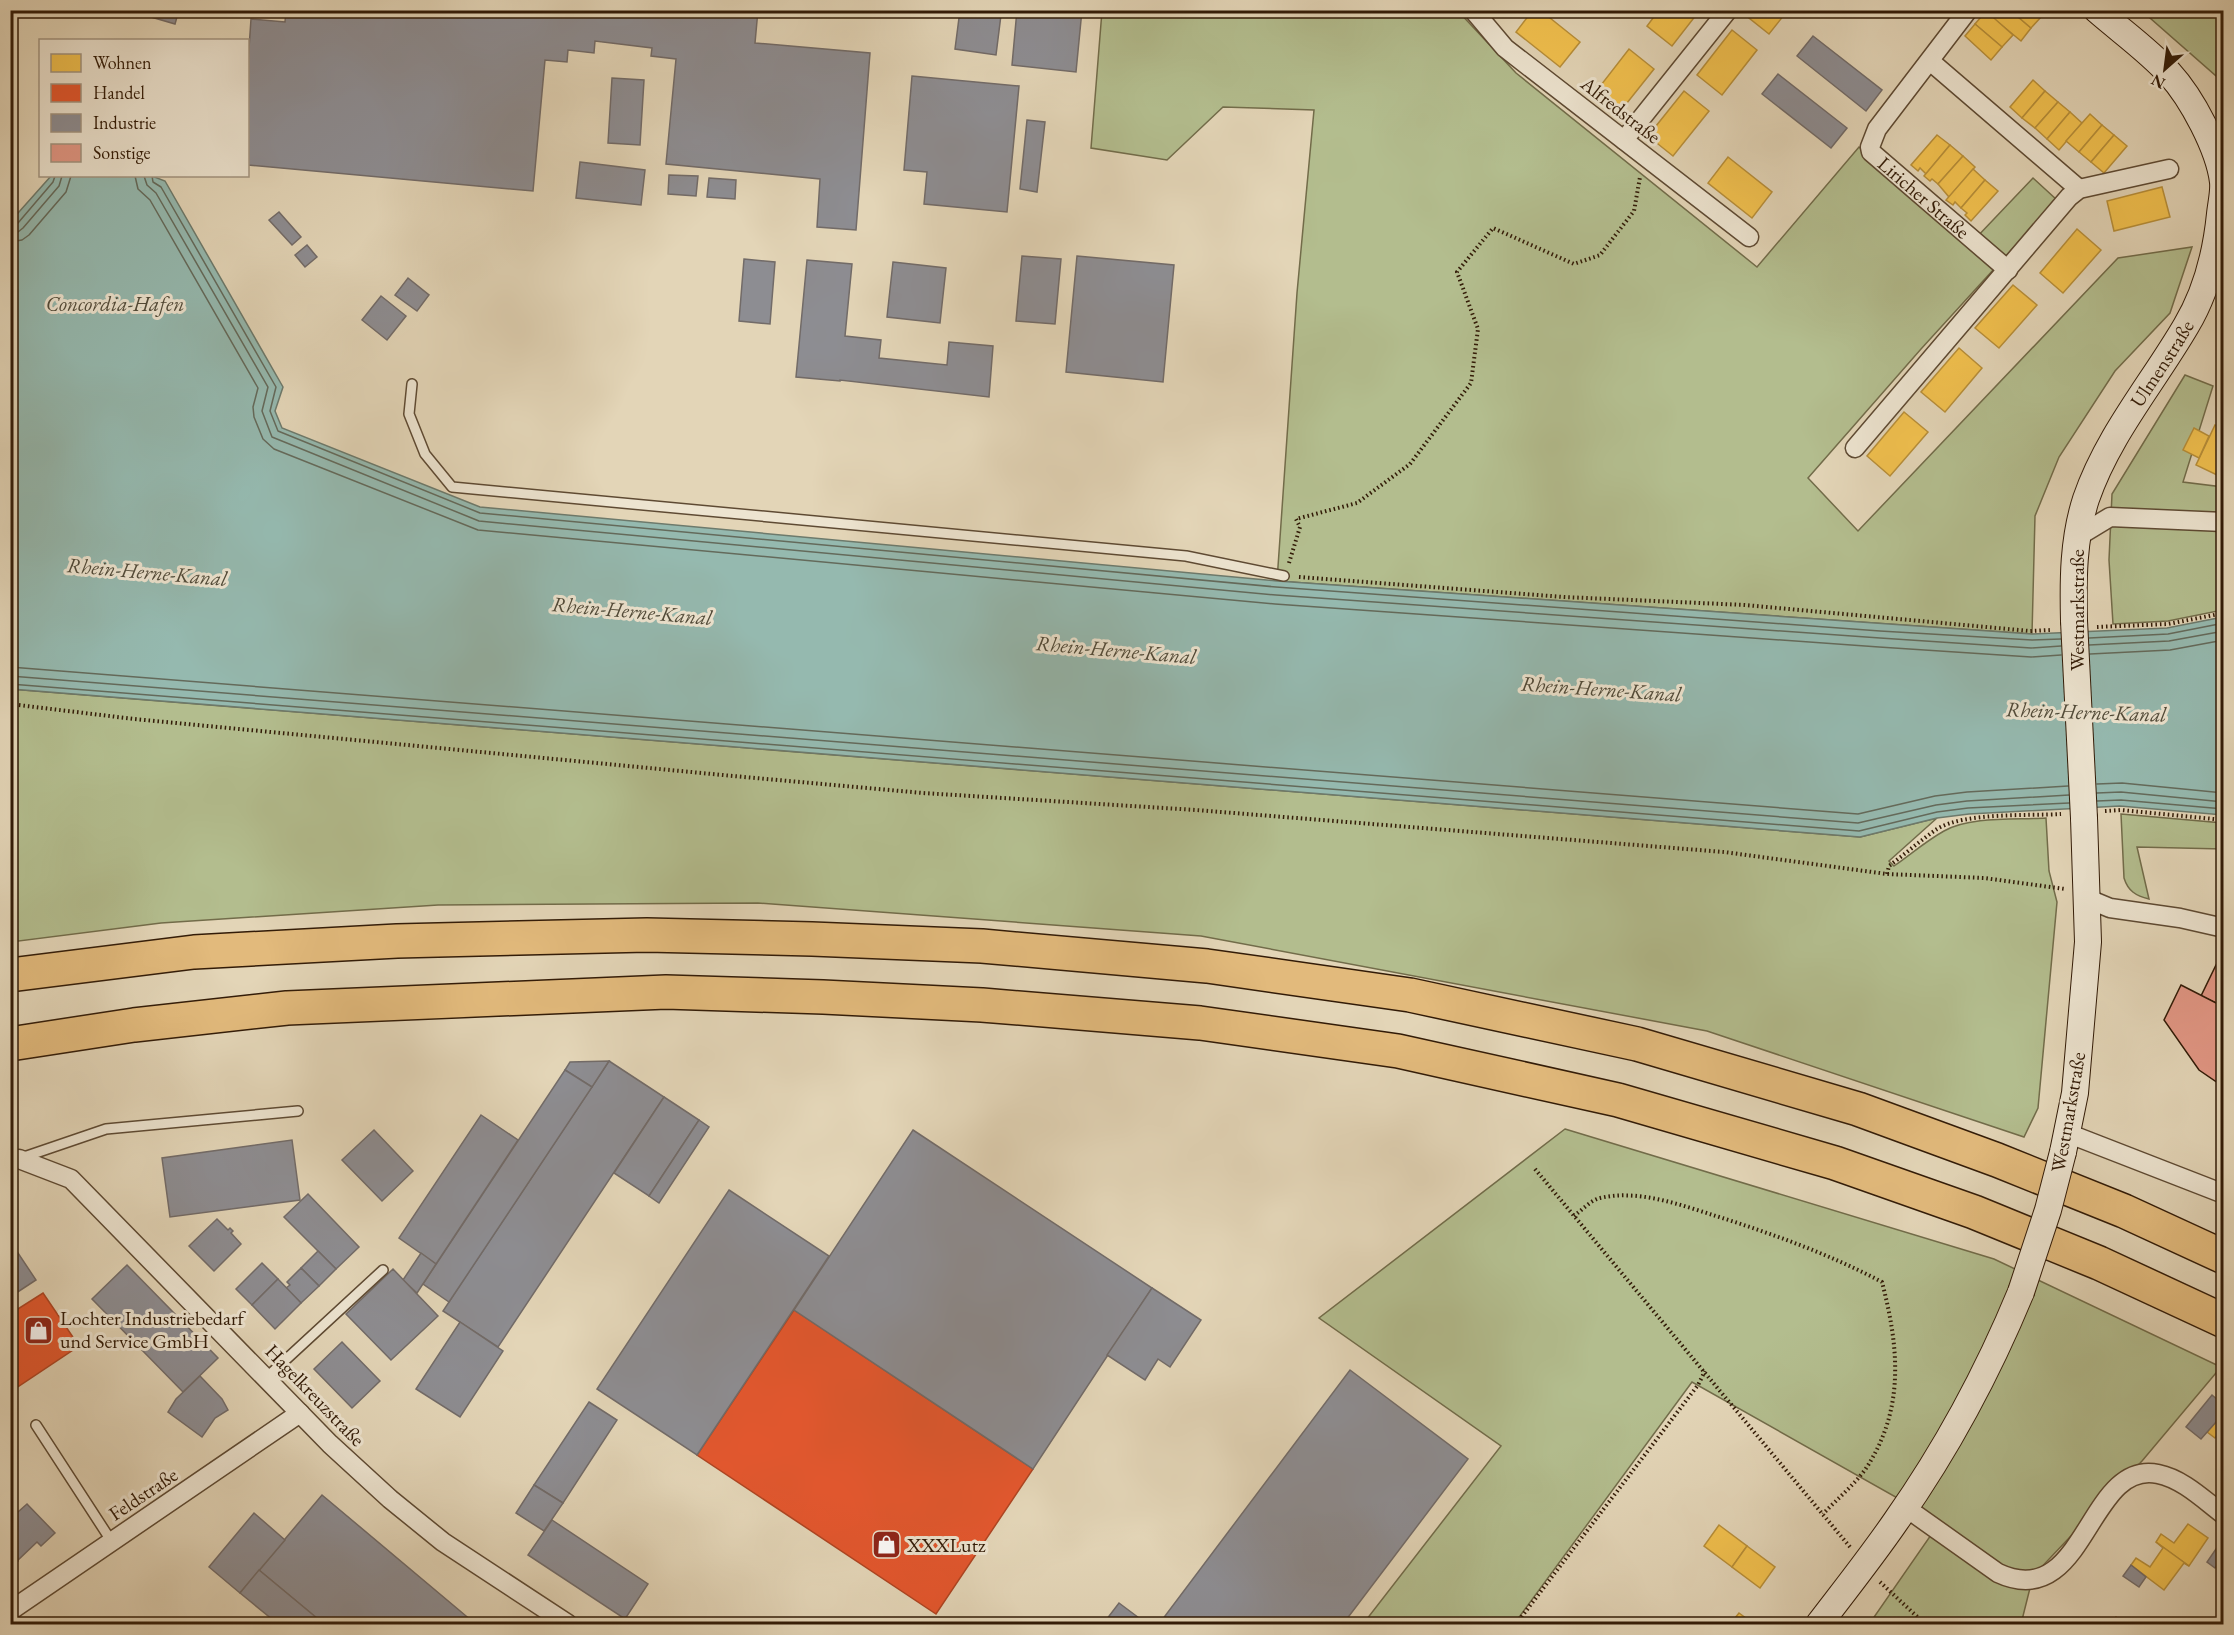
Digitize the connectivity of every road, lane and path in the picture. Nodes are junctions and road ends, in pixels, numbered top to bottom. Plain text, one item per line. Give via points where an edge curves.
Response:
1 (1473, 10) edge
2 (1728, 10) edge
3 (1968, 10) edge
4 (2097, 10) edge
5 (1930, 61) junction
6 (1624, 140) junction
7 (1644, 156) junction
8 (2169, 169) dead end
9 (2223, 184) edge
10 (2079, 189) junction
11 (1749, 237) dead end
12 (2008, 270) junction
13 (412, 384) dead end
14 (1855, 448) dead end
15 (2223, 522) edge
16 (2077, 537) junction
17 (1284, 576) junction
18 (2223, 613) edge
19 (2072, 626) junction
20 (10, 704) edge
21 (2084, 814) junction
22 (2223, 820) edge
23 (1887, 874) junction
24 (2086, 898) junction
25 (2223, 928) edge
26 (10, 975) edge
27 (10, 1044) edge
28 (298, 1111) dead end
29 (2065, 1143) junction
30 (19, 1159) joint
31 (1535, 1169) dead end
32 (2223, 1194) edge
33 (1574, 1216) junction
34 (2223, 1257) edge
35 (383, 1270) dead end
36 (2223, 1321) edge
37 (1705, 1371) junction
38 (267, 1377) junction
39 (300, 1413) junction
40 (36, 1425) dead end
41 (1905, 1507) junction
42 (1824, 1514) junction
43 (2223, 1515) edge
44 (112, 1542) junction
45 (1863, 1566) junction
46 (10, 1611) edge
47 (568, 1624) edge
48 (1516, 1624) edge
49 (1819, 1624) edge
50 (1925, 1624) edge

1 - 6 street, Alfredstraße via 1505,48
2 - 6 street
3 - 5 street, Liricher Straße
4 - 9 street via 2170,74 2212,145
5 - 10 street
5 - 12 street, Liricher Straße via 1877,129 1870,142 1871,152
6 - 7 street, Alfredstraße
7 - 11 street, Alfredstraße
7 - 17 path via 1634,211 1600,255 1574,264 1493,228 1457,272 1479,329 1471,383 1410,464 1358,503 1296,519 1300,527
8 - 10 street
9 - 16 street, Ulmenstraße via 2214,259 2198,303 2110,445 2087,497
10 - 12 street
12 - 14 street
13 - 17 lane via 409,414 425,454 452,487 1186,556
15 - 16 street via 2110,517
16 - 19 street, Westmarkstraße
17 - 19 path via 1564,597 1745,605 2030,631
18 - 19 path via 2168,624
19 - 21 street, Westmarkstraße, bridge
20 - 23 path via 923,793 1196,810 1713,851
21 - 22 path via 2121,810
21 - 23 path via 1952,823 1938,829 1890,866
21 - 24 street, Westmarkstraße
23 - 24 path via 1984,878 2060,887
24 - 25 street via 2110,908
24 - 29 street, Westmarkstraße via 2088,942 2082,1031
26 - 34 highway via 194,952 397,941 647,935 982,946 1208,966 1410,995 1638,1044 1858,1109 1933,1136 2124,1211
27 - 36 highway via 287,1008 666,992 982,1005 1200,1023 1398,1051 1467,1066 1617,1100 1834,1163 1974,1212 2099,1263
28 - 30 lane via 106,1129
29 - 32 street
29 - 41 street, Westmarkstraße, bridge via 2022,1292 1966,1406
30 - 38 street, Hagelkreuzstraße via 71,1179
31 - 33 path
33 - 37 path
33 - 42 path via 1597,1198 1618,1195 1682,1205 1770,1233 1882,1282 1895,1353 1896,1386 1888,1427 1869,1464
35 - 38 lane
37 - 42 path
37 - 48 path
38 - 39 street, Hagelkreuzstraße
39 - 44 street, Feldstraße
39 - 47 street, Hagelkreuzstraße via 422,1526
40 - 44 lane
41 - 43 street via 1998,1574 2027,1582 2041,1579 2057,1567 2118,1486 2138,1473 2174,1479
41 - 45 street, Westmarkstraße
42 - 45 path
44 - 46 street, Feldstraße
45 - 49 street, Westmarkstraße
45 - 50 path

